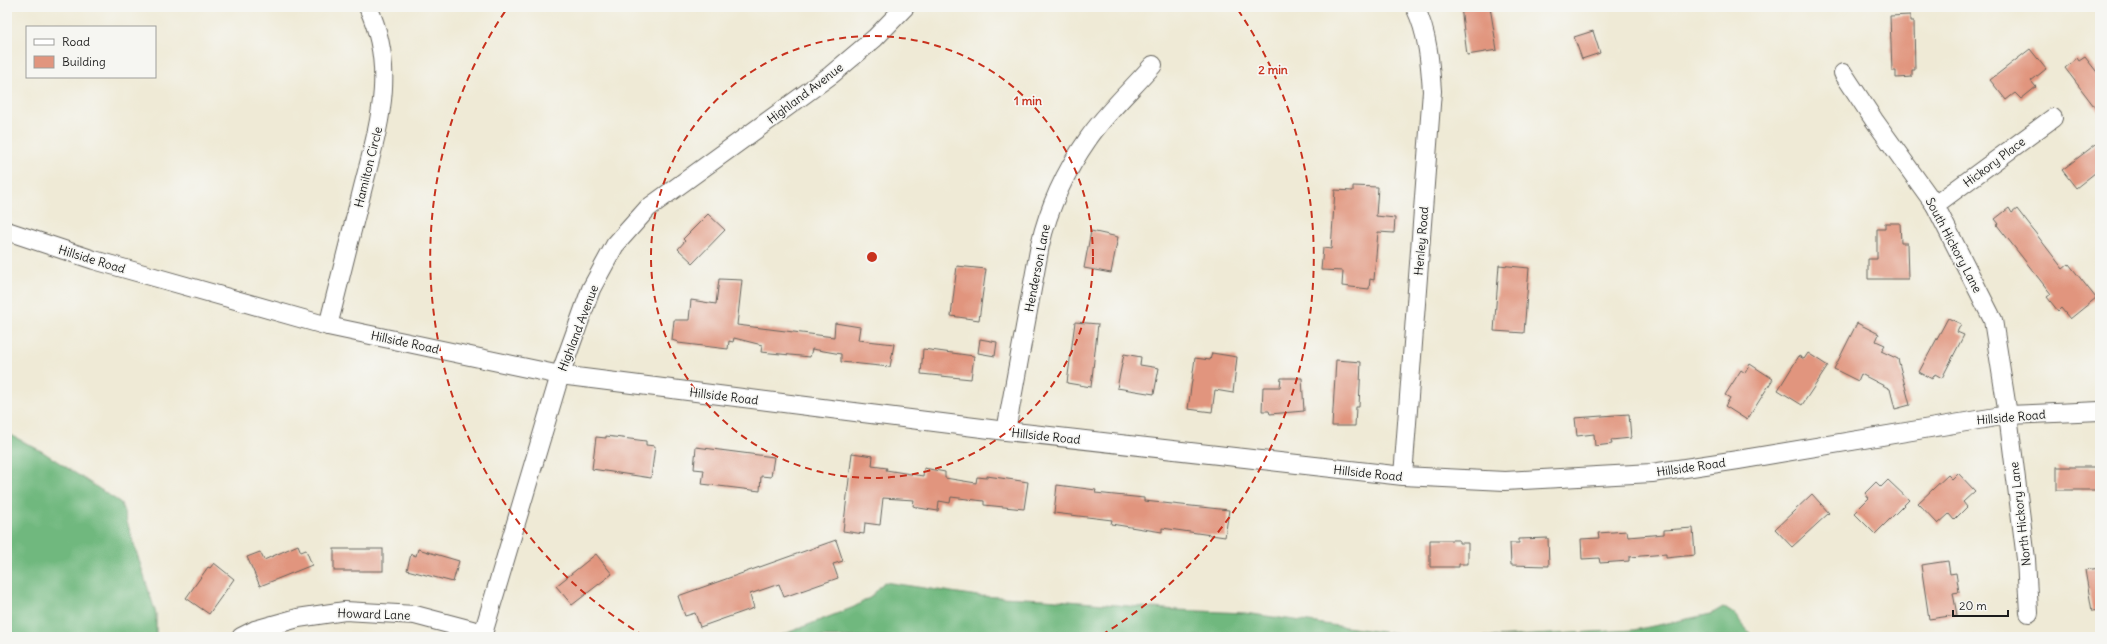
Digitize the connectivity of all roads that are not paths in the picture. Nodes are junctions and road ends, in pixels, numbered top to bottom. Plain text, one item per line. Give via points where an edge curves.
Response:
1 (368, 7) edge
2 (905, 7) edge
3 (1415, 7) edge
4 (1153, 65) dead end
5 (1843, 73) dead end
6 (2053, 118) dead end
7 (1935, 205) junction
8 (7, 231) edge
9 (328, 326) junction
10 (560, 374) junction
11 (2100, 411) edge
12 (2008, 415) junction
13 (1006, 431) junction
14 (1403, 476) junction
15 (2029, 614) dead end
16 (483, 635) edge
17 (241, 637) edge

1 - 9 street, Hamilton Circle via 374,19 384,64 383,106
2 - 10 street, Highland Avenue via 875,38 830,75 648,208 615,245 591,289
3 - 14 street, Henley Road via 1422,23 1430,56 1432,91
4 - 13 street, Henderson Lane via 1088,139 1058,188 1040,245
5 - 7 street, South Hickory Lane
6 - 7 street, Hickory Place
7 - 12 street, South Hickory Lane via 1993,320
8 - 9 street, Hillside Road via 94,260
9 - 10 street, Hillside Road
10 - 13 street, Hillside Road
10 - 16 street, Highland Avenue
11 - 12 street, Hillside Road
12 - 14 street, Hillside Road via 1652,473 1505,480
12 - 15 street, North Hickory Lane via 2026,559
13 - 14 street, Hillside Road
16 - 17 street, Howard Lane via 414,615 345,611 298,618 255,630

